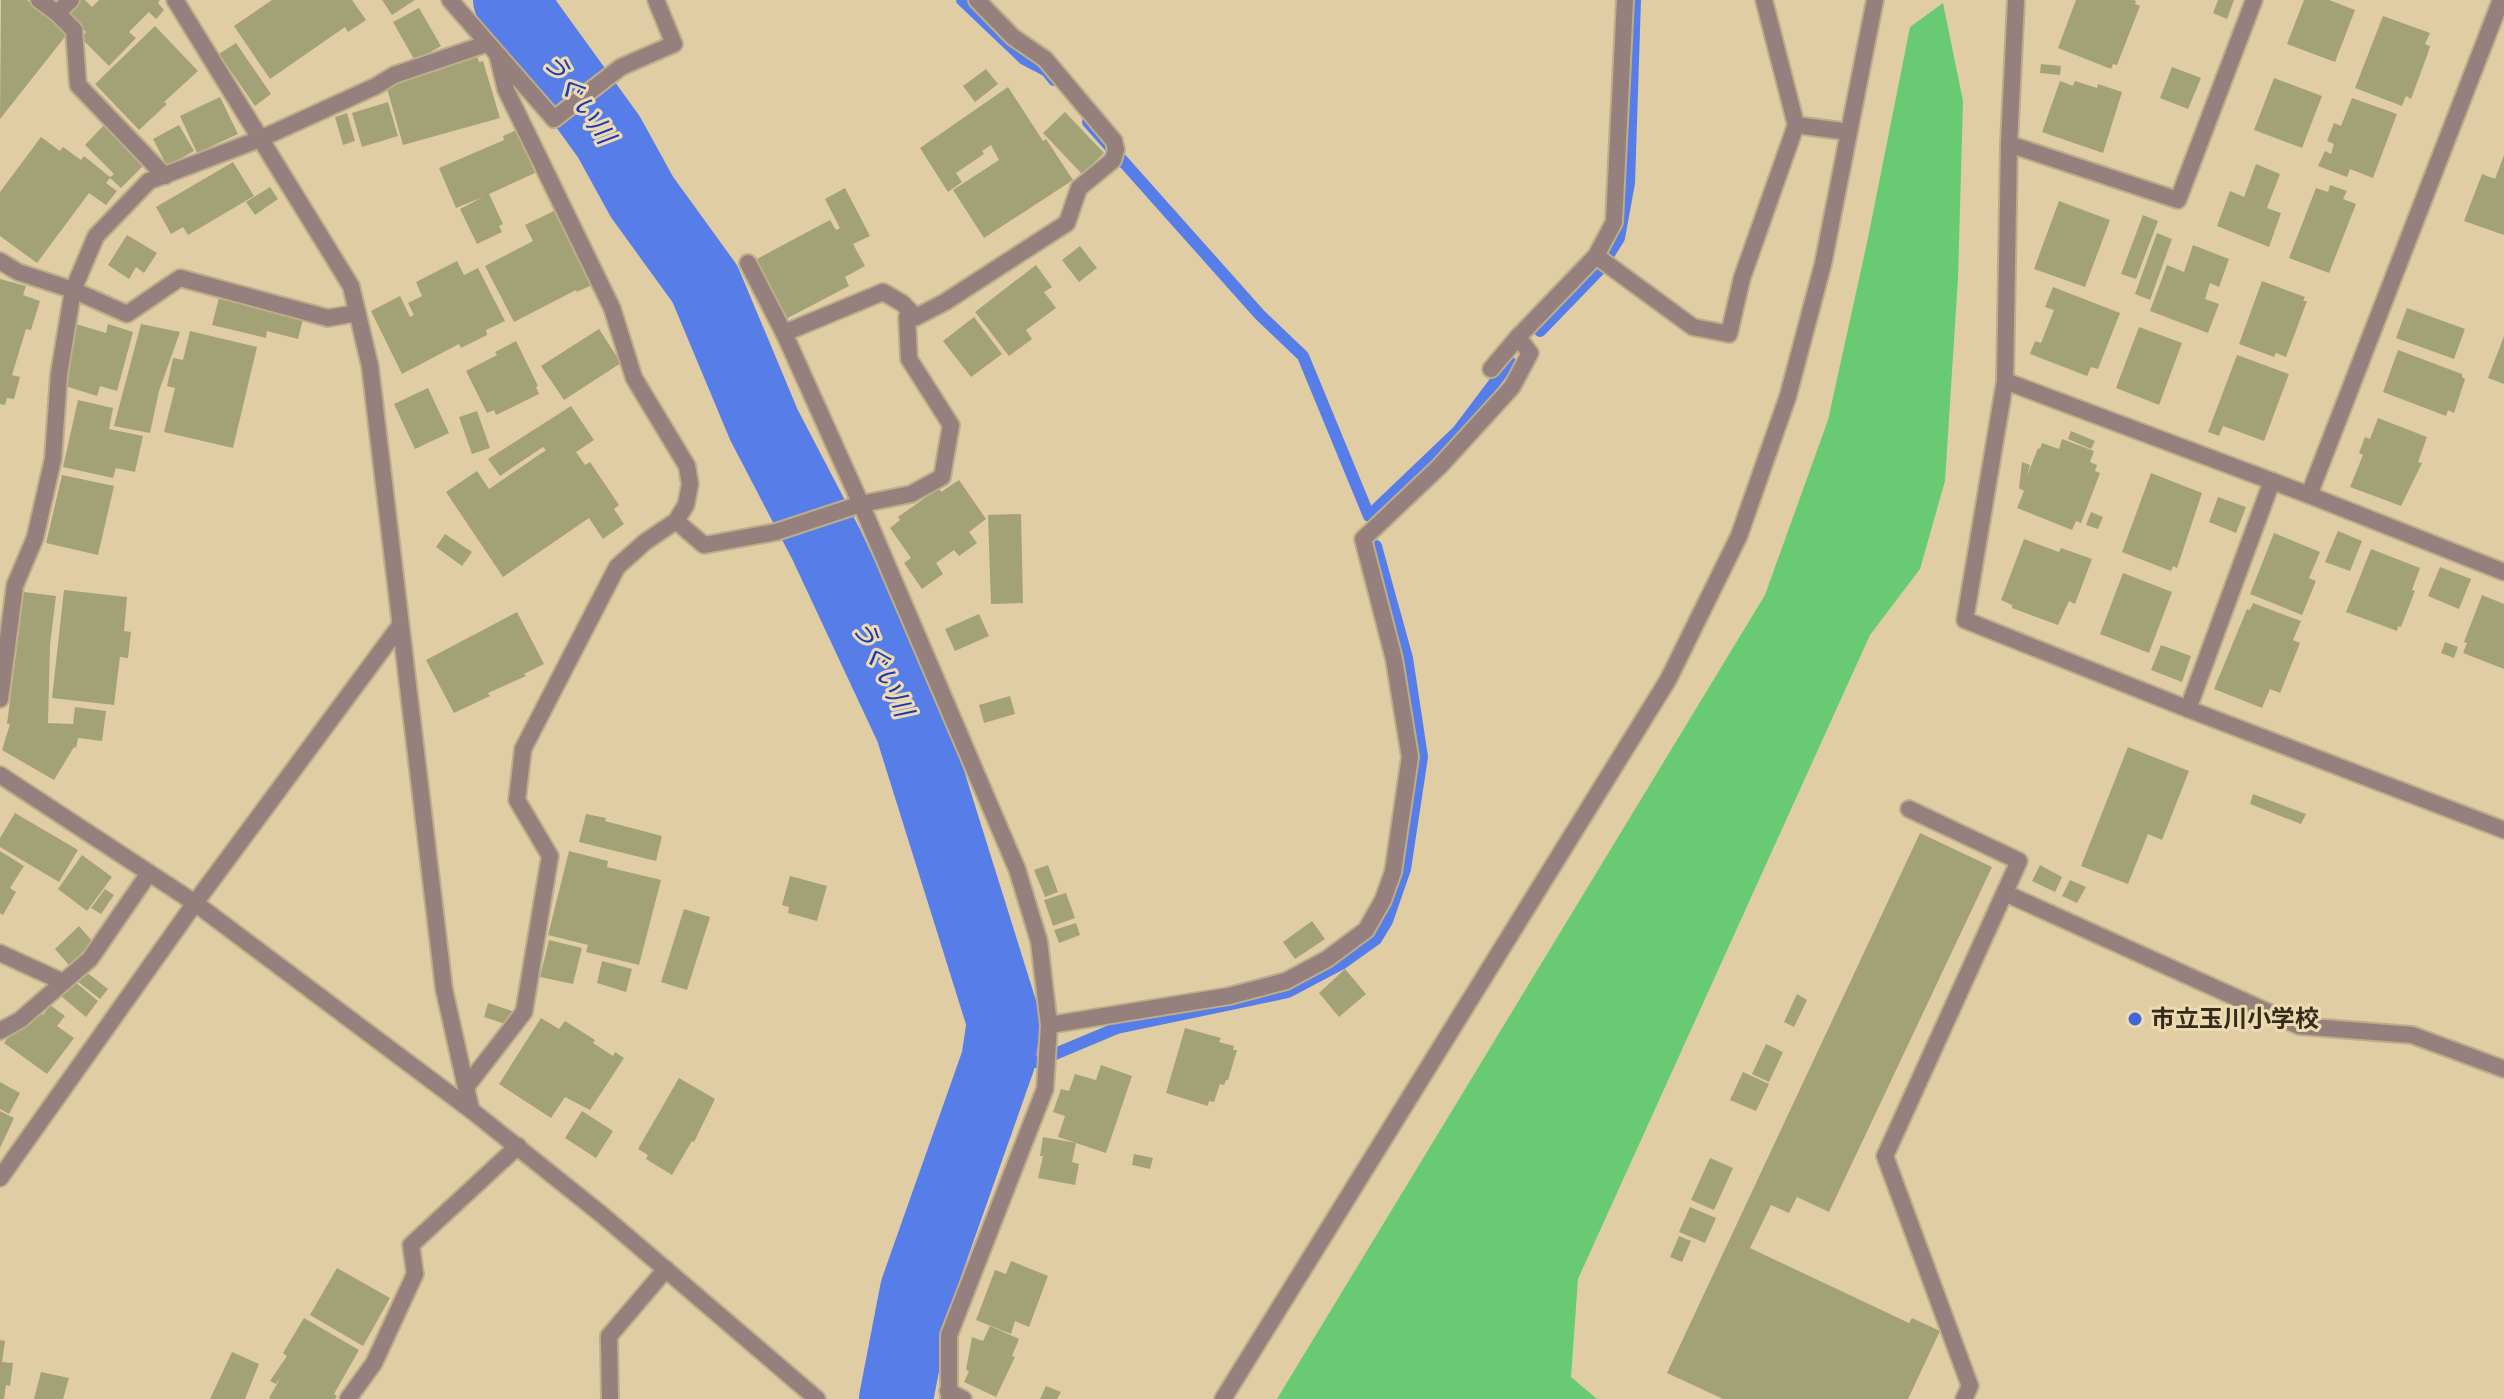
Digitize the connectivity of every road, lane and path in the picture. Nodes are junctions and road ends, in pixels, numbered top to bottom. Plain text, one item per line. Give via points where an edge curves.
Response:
1 (39, 0) edge
2 (71, 0) edge
3 (175, 0) edge
4 (450, 0) edge
5 (656, 0) edge
6 (977, 0) edge
7 (1625, 0) edge
8 (1764, 0) edge
9 (1875, 0) edge
10 (2016, 0) edge
11 (2254, 0) edge
12 (2501, 0) edge
13 (57, 13) junction
14 (486, 44) junction
15 (498, 57) junction
16 (1796, 125) junction
17 (1849, 132) junction
18 (260, 139) junction
19 (2009, 144) junction
20 (165, 176) junction
21 (1596, 256) junction
22 (0, 261) edge
23 (748, 263) dead end
24 (73, 290) junction
25 (357, 313) junction
26 (916, 317) junction
27 (784, 333) junction
28 (1518, 337) junction
29 (1491, 369) dead end
30 (2005, 381) junction
31 (2272, 481) junction
32 (2309, 495) junction
33 (861, 504) junction
34 (676, 521) junction
35 (2504, 572) edge
36 (8, 585) edge
37 (399, 627) junction
38 (0, 699) edge
39 (2188, 709) junction
40 (0, 775) edge
41 (1909, 809) dead end
42 (2504, 830) edge
43 (149, 873) junction
44 (2005, 893) junction
45 (195, 903) junction
46 (0, 953) edge
47 (63, 982) junction
48 (1049, 1025) junction
49 (0, 1031) edge
50 (2504, 1069) edge
51 (466, 1087) junction
52 (471, 1110) junction
53 (518, 1146) junction
54 (0, 1178) edge
55 (666, 1269) junction
56 (953, 1396) edge
57 (348, 1399) edge
58 (610, 1399) edge
59 (817, 1399) edge
60 (1223, 1399) edge
61 (1964, 1399) edge

1 - 13 street
2 - 13 street
3 - 18 street
4 - 14 street
5 - 15 street via 674,44 621,67 554,119
6 - 26 street via 1013,37 1045,59 1116,150 1113,160 1079,188 1067,223
7 - 21 street via 1614,222
8 - 16 street
9 - 17 street
10 - 19 street
11 - 19 street via 2178,200
12 - 32 street
13 - 20 street via 74,30 78,85
14 - 15 street
14 - 18 street via 394,75
15 - 34 street via 506,90 612,308 634,378 687,466 686,505
16 - 17 street
16 - 21 street via 1742,278 1729,334 1693,327
17 - 60 street via 1823,264 1788,396 1733,549 1668,680
18 - 20 street
18 - 25 street via 351,286
19 - 30 street
20 - 24 street via 149,181 96,236
21 - 28 street
22 - 24 street
23 - 27 street
24 - 25 street via 127,314 180,278 328,318
24 - 36 street via 59,374 53,459 35,538
25 - 37 street via 370,366
26 - 27 street via 883,292
26 - 33 street via 907,317 909,359 951,425 942,477 911,494
27 - 33 street
28 - 29 street
28 - 48 street via 1530,353 1512,387 1363,539 1394,659 1410,757 1393,872 1366,930 1286,981 1229,996
30 - 31 street
30 - 39 street via 1965,620
31 - 32 street
31 - 39 street
32 - 35 street
33 - 34 street via 776,532 704,545
33 - 48 street via 1017,869 1039,941
34 - 51 street via 617,567 523,749 517,800 550,856 524,1012
36 - 38 street
37 - 45 street
37 - 51 street via 444,989
39 - 42 street
40 - 43 street
41 - 44 street via 2019,861
43 - 45 street
43 - 47 street via 90,959
44 - 50 street via 2299,1026 2412,1035
44 - 61 street via 1885,1156 1970,1386
45 - 52 street
45 - 54 street
46 - 47 street
47 - 49 street
48 - 56 street via 1045,1089 949,1335
51 - 52 street
52 - 53 street
53 - 55 street
53 - 57 street via 411,1245 415,1274 374,1363
55 - 58 street via 609,1336
55 - 59 street

